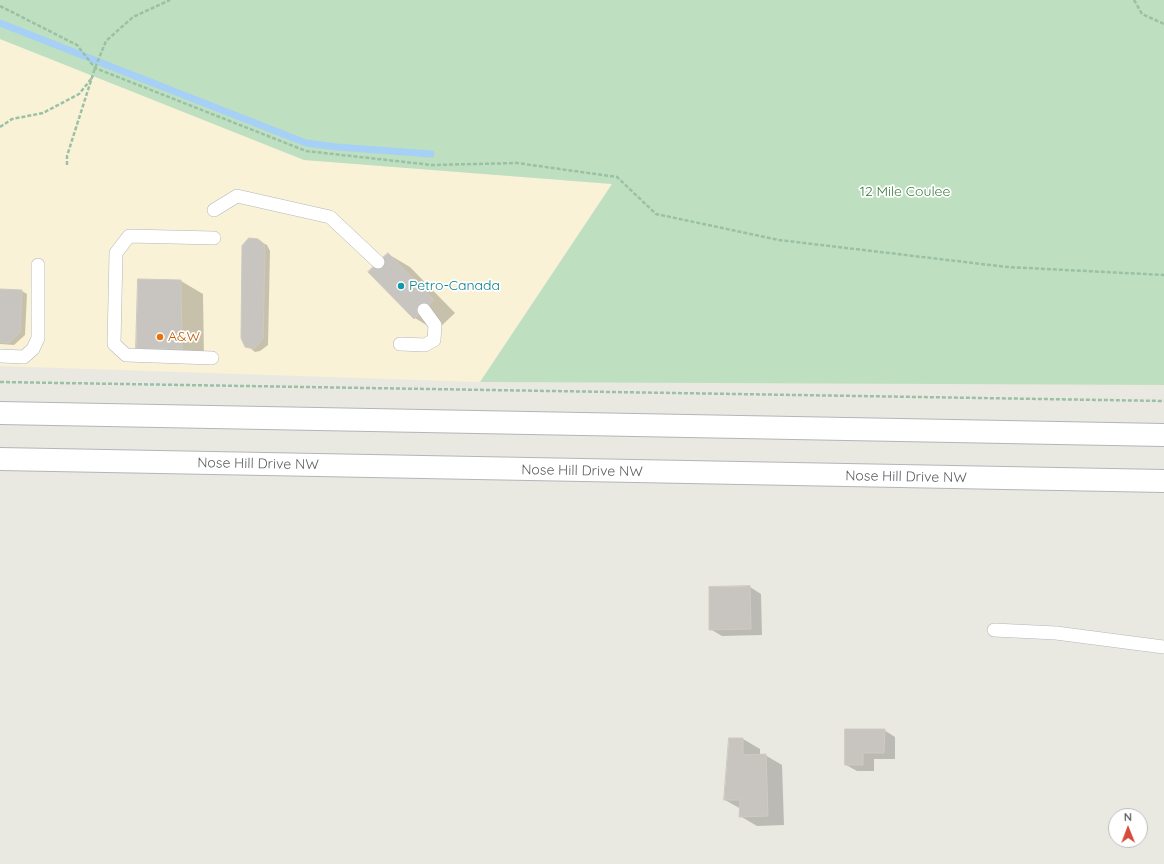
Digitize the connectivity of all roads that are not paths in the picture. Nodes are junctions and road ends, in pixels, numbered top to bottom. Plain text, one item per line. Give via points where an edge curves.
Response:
1 (214, 210) dead end
2 (214, 238) dead end
3 (378, 262) dead end
4 (38, 265) dead end
5 (424, 310) dead end
6 (400, 344) dead end
7 (0, 356) edge
8 (212, 358) dead end
9 (0, 413) edge
10 (1164, 435) edge
11 (0, 459) edge
12 (1164, 481) edge
13 (994, 630) dead end
14 (1164, 647) edge

1 - 3 lane via 237,196 330,217
2 - 8 lane via 129,236 116,253 114,344 126,355
4 - 7 lane via 38,338 33,349 24,357
5 - 6 lane via 435,325 434,340 425,345
9 - 10 street
11 - 12 street, Nose Hill Drive NW
13 - 14 lane via 1056,633

